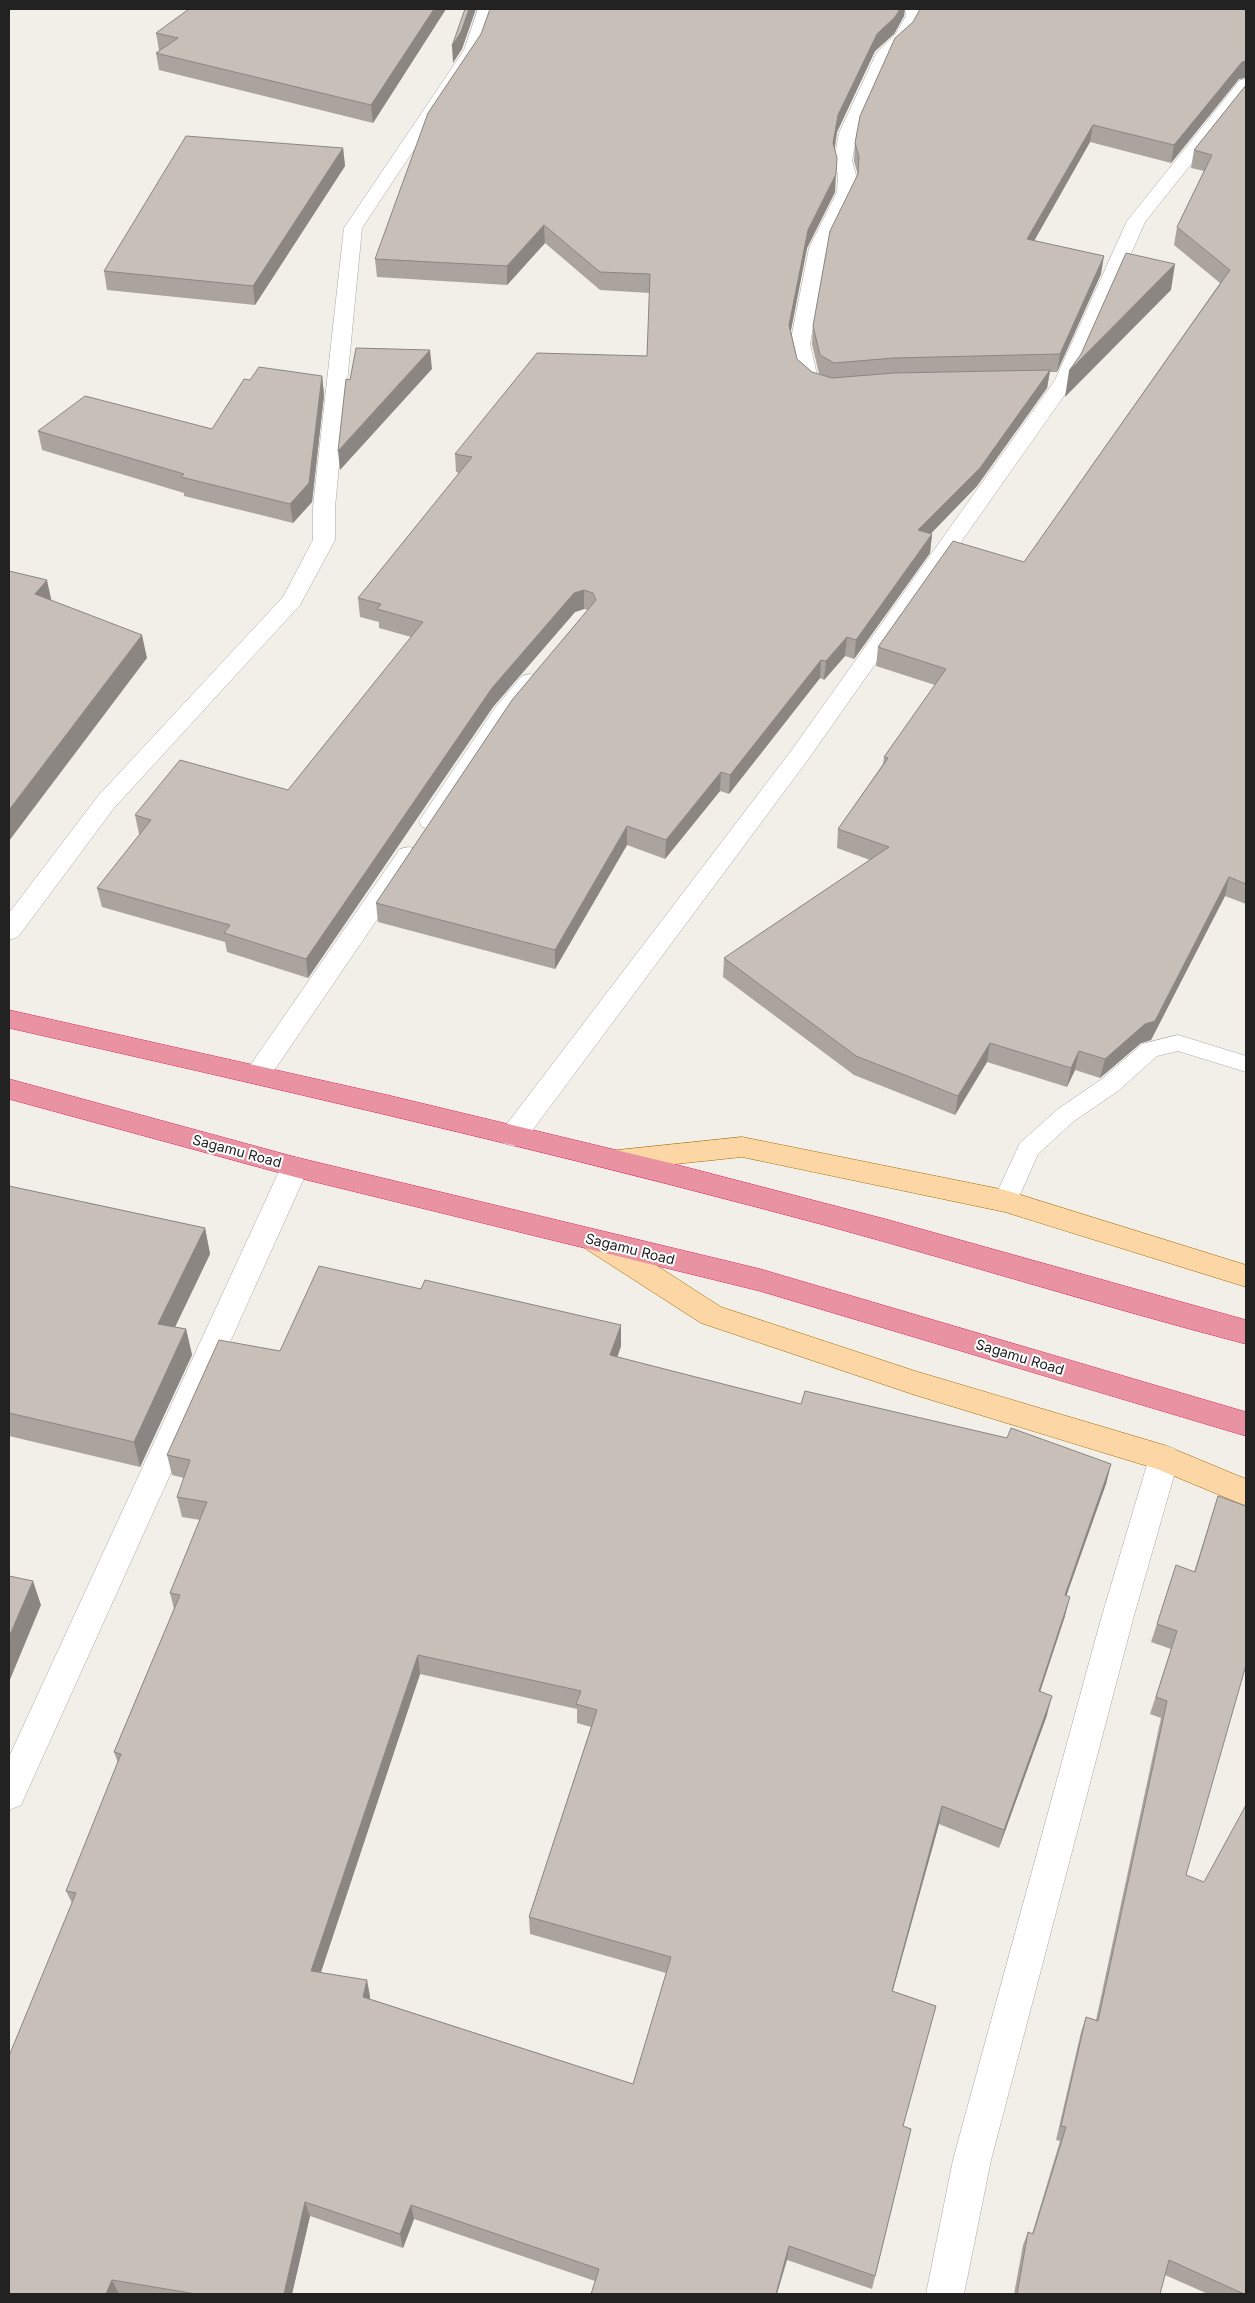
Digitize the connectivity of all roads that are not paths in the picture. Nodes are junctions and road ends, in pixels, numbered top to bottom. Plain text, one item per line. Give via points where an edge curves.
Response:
1 (486, 9) edge
2 (912, 9) edge
3 (1246, 84) edge
4 (848, 387) edge
5 (546, 662) edge
6 (9, 931) edge
7 (9, 1019) edge
8 (1246, 1064) edge
9 (258, 1074) junction
10 (9, 1089) edge
11 (513, 1136) junction
12 (618, 1160) junction
13 (296, 1167) junction
14 (1005, 1201) junction
15 (596, 1241) junction
16 (1246, 1276) edge
17 (1246, 1332) edge
18 (1246, 1424) edge
19 (1164, 1458) junction
20 (1246, 1493) edge
21 (9, 1794) edge
22 (945, 2294) edge

1 - 6 street via 472,50 353,228 324,507 324,540 292,600 106,802
2 - 4 street via 914,16 902,38 885,52 848,133 843,161 847,175 846,192 818,248 800,344 808,377 818,386 831,389
3 - 11 street via 1136,220 1055,381 799,756
5 - 9 street via 502,713
7 - 9 highway
8 - 14 lane via 1178,1043 1150,1050 1028,1149
9 - 11 highway
10 - 13 highway, Sagamu Road
11 - 12 highway
12 - 14 main road via 742,1147
12 - 17 highway
13 - 15 highway, Sagamu Road
13 - 21 street
14 - 16 main road
15 - 18 highway, Sagamu Road via 760,1280
15 - 19 main road via 710,1315 915,1383
19 - 20 main road
19 - 22 street via 1117,1619 972,2160

